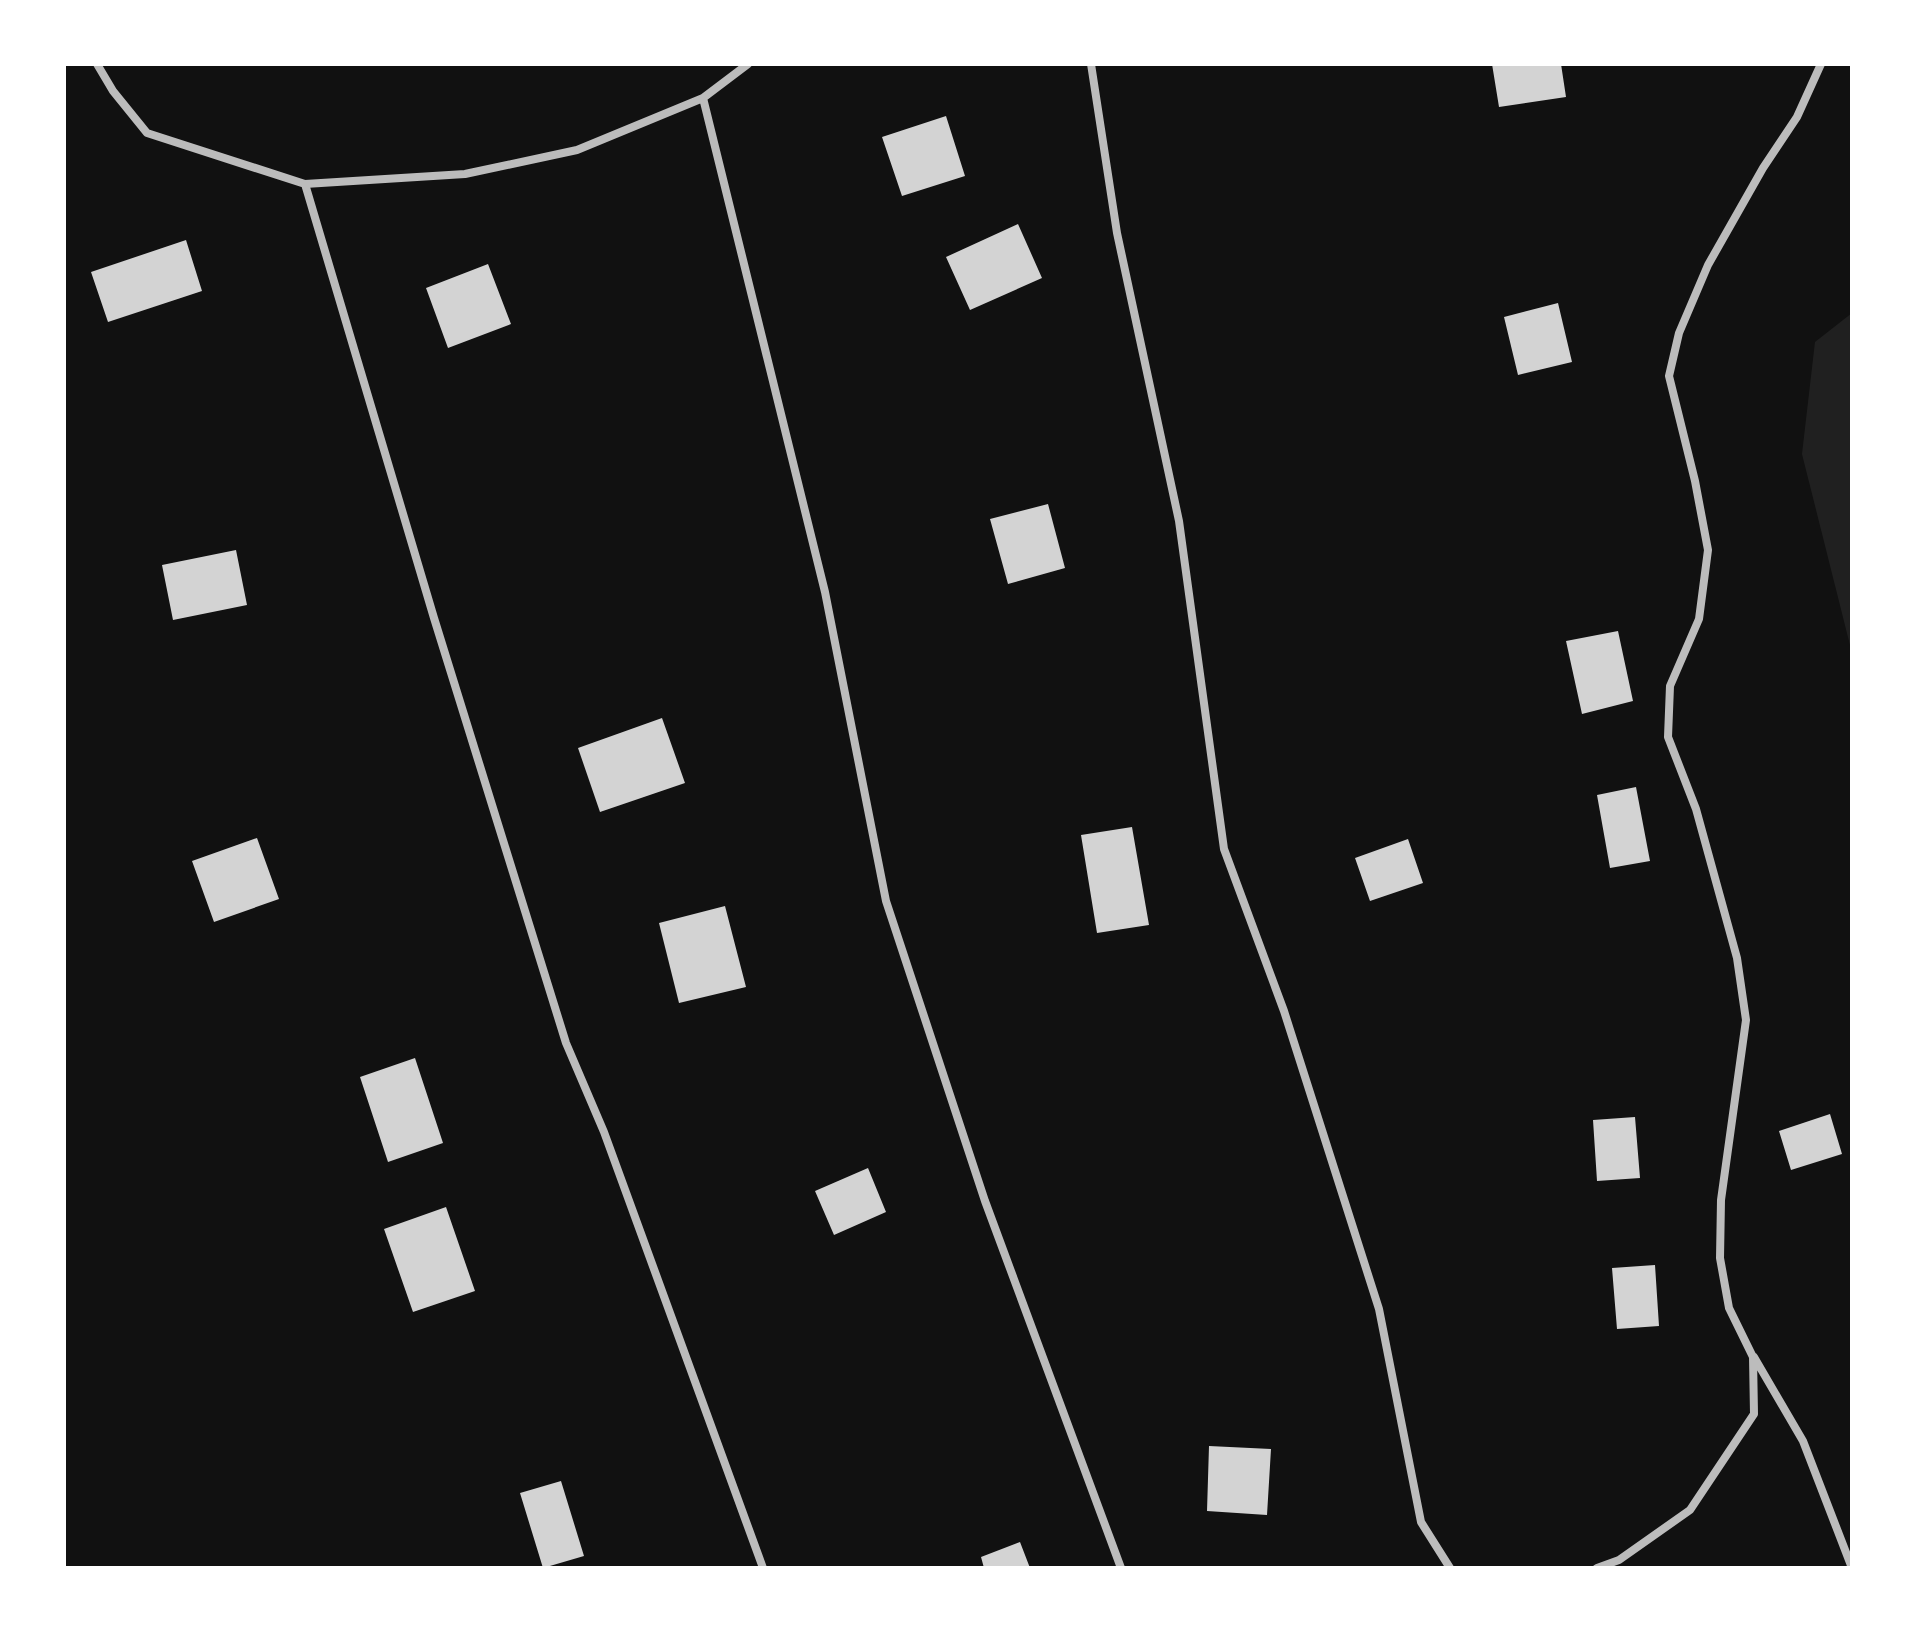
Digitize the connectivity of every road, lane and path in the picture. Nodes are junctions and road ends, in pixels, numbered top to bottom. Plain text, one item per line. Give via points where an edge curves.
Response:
1 (97, 64) edge
2 (748, 64) edge
3 (1091, 64) edge
4 (1821, 64) edge
5 (703, 98) junction
6 (305, 184) junction
7 (1753, 1357) junction
8 (763, 1568) edge
9 (1121, 1568) edge
10 (1450, 1568) edge
11 (1597, 1568) edge
12 (1852, 1568) edge

1 - 6 street via 147,133
2 - 5 street
3 - 10 street via 1117,233 1179,521 1224,849 1284,1011 1379,1309 1421,1522
4 - 7 street via 1797,117 1708,265 1679,333 1669,376 1708,550 1699,619 1670,686 1668,737 1700,824 1737,958 1746,1020 1721,1200 1720,1258 1729,1308
5 - 6 street via 577,150 465,174
5 - 9 street via 825,592 886,901 985,1201
6 - 8 street via 566,1043 604,1132
7 - 11 street via 1754,1414 1690,1510 1619,1560
7 - 12 street via 1803,1441

